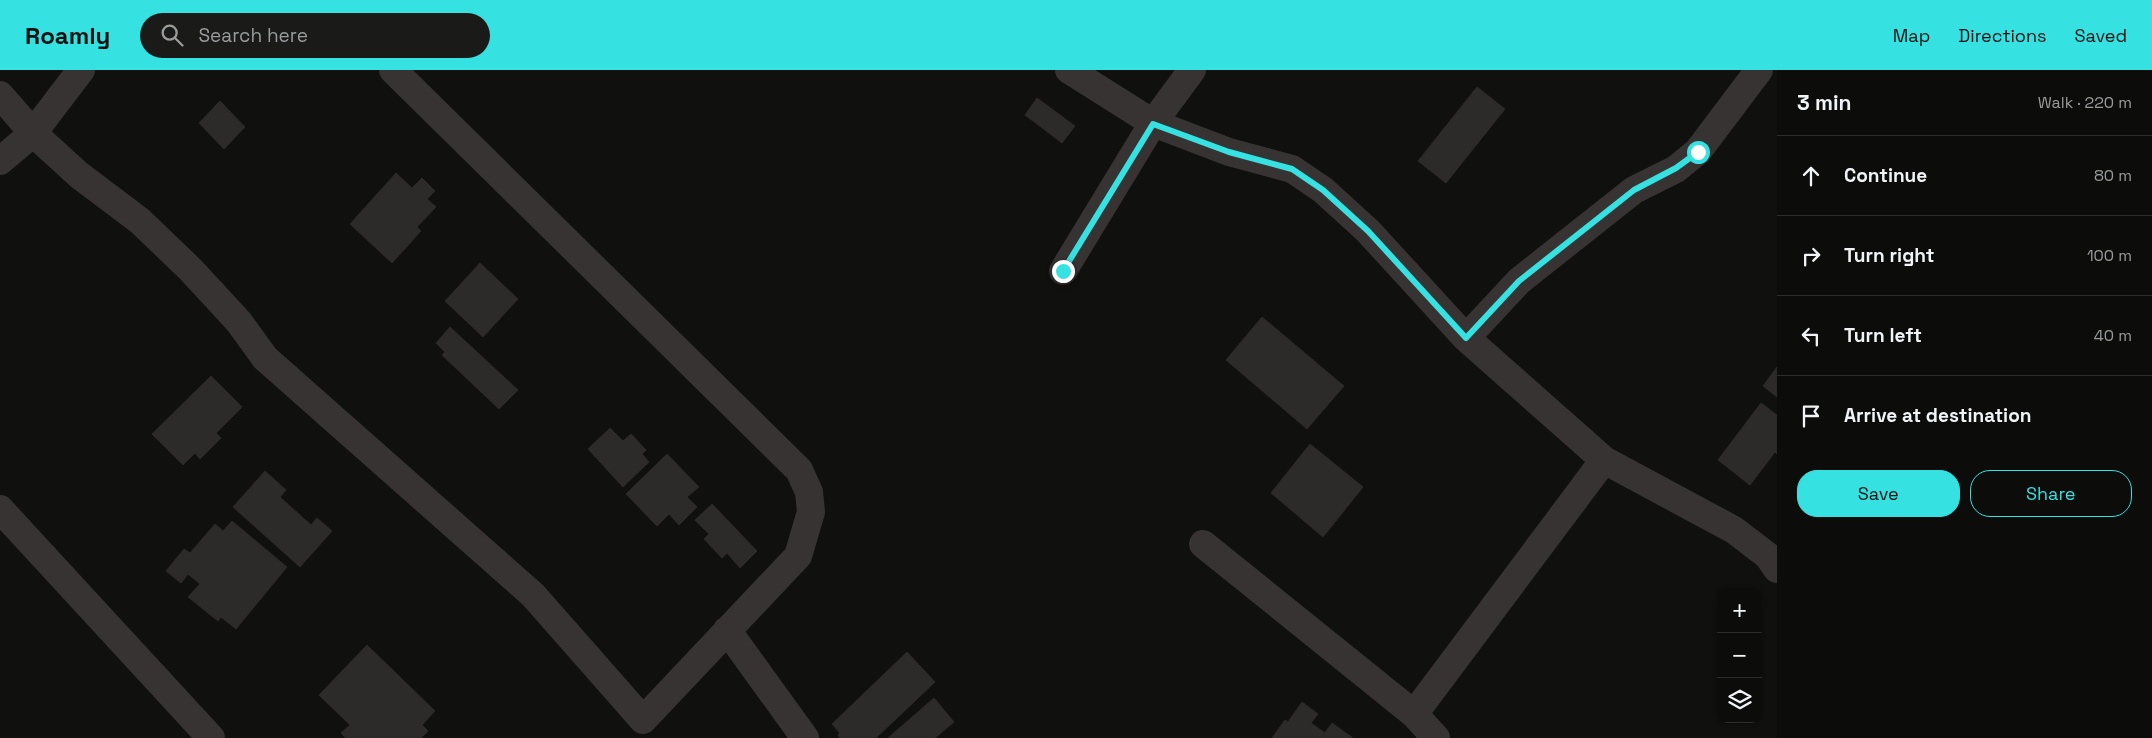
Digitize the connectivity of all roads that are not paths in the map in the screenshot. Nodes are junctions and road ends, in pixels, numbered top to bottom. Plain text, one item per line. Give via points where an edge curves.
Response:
1 (81, 70) edge
2 (393, 70) edge
3 (1068, 70) edge
4 (1192, 70) edge
5 (1759, 70) edge
6 (0, 95) edge
7 (1153, 124) junction
8 (33, 133) junction
9 (0, 161) edge
10 (1063, 271) dead end
11 (1466, 338) junction
12 (1604, 460) junction
13 (0, 509) edge
14 (1204, 544) dead end
15 (1777, 569) edge
16 (727, 630) junction
17 (1414, 714) junction
18 (642, 729) edge
19 (211, 738) edge
20 (805, 738) edge
21 (1436, 738) edge

1 - 8 street
2 - 16 street via 799,470 809,492 812,512 798,556
3 - 7 street
4 - 7 street
5 - 11 street via 1698,152 1676,168 1634,190 1526,275
6 - 8 street
7 - 10 street
7 - 11 street via 1229,152 1292,169 1315,184 1368,231
8 - 9 street
8 - 18 street via 79,175 140,221 191,270 239,322 264,358 533,594
11 - 12 street
12 - 15 street via 1734,530 1768,556
12 - 17 street
13 - 19 street
14 - 17 street
16 - 18 street
16 - 20 street
17 - 21 street

